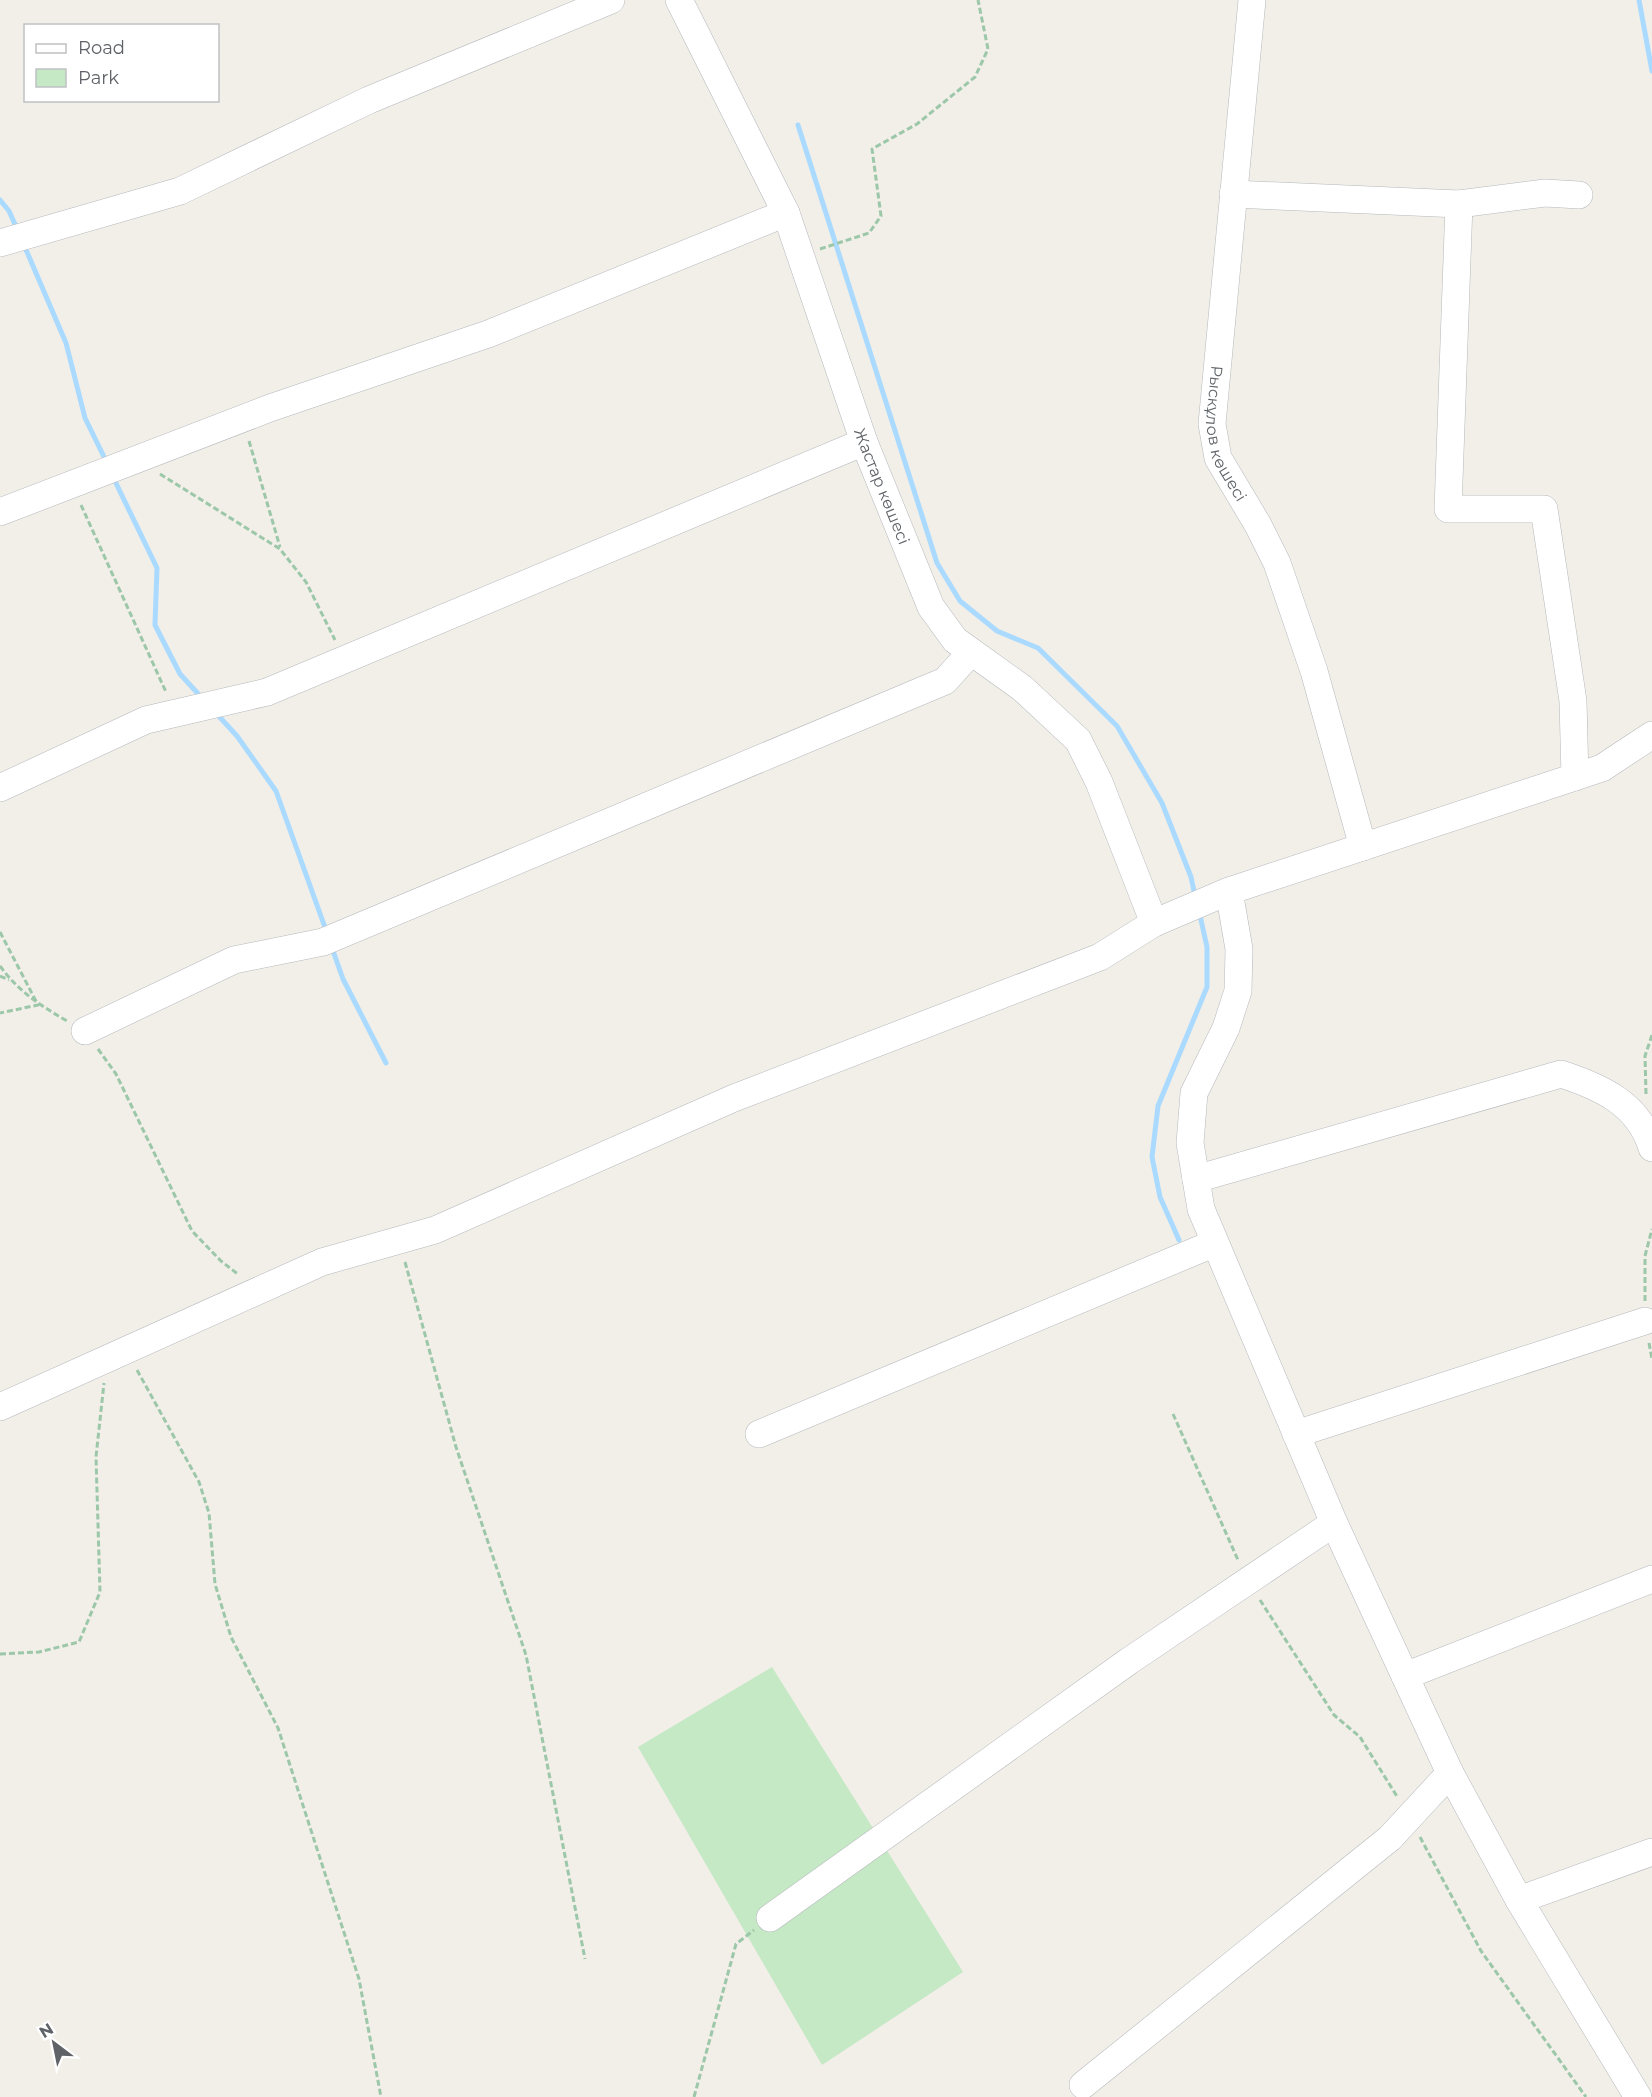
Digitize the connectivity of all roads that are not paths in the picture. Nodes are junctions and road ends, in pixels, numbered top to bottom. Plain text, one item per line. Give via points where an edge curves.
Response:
1 (611, 0) edge
2 (679, 0) edge
3 (1252, 0) edge
4 (1233, 194) junction
5 (1579, 195) dead end
6 (1459, 204) junction
7 (786, 213) junction
8 (0, 243) edge
9 (864, 442) junction
10 (0, 512) edge
11 (971, 651) junction
12 (1652, 735) edge
13 (1575, 777) junction
14 (0, 788) edge
15 (1363, 847) junction
16 (1229, 891) junction
17 (1154, 923) junction
18 (85, 1031) road end
19 (1650, 1140) edge
20 (1196, 1179) junction
21 (1215, 1243) junction
22 (1645, 1321) road end
23 (0, 1407) edge
24 (759, 1434) dead end
25 (1296, 1434) junction
26 (1334, 1523) junction
27 (1652, 1579) edge
28 (1405, 1676) junction
29 (1450, 1773) junction
30 (1652, 1852) edge
31 (1520, 1900) junction
32 (770, 1918) road end
33 (1083, 2085) dead end
34 (1638, 2097) edge

1 - 8 street via 369,100 180,191
2 - 7 street, Жастар көшесі
3 - 4 street, Рыскұлов көшесі
4 - 6 street
4 - 15 street, Рыскұлов көшесі via 1212,424 1218,458 1277,563 1314,671
5 - 6 street via 1545,193
6 - 13 street via 1448,509 1544,509 1573,701
7 - 9 street, Жастар көшесі
7 - 10 street via 488,334 242,418
9 - 11 street, Жастар көшесі via 932,607 955,640
9 - 14 street via 267,692 146,720
11 - 17 street, Жастар көшесі via 1022,688 1078,740 1099,782
11 - 18 street via 945,681 323,942 234,960
12 - 13 street via 1602,768
13 - 15 street
15 - 16 street
16 - 17 street
16 - 20 street via 1239,949 1238,991 1226,1028 1194,1093 1190,1143
17 - 23 street via 1100,957 734,1098 435,1230 322,1262
19 - 20 street via 1624,1104 1589,1084 1560,1074
20 - 21 street via 1201,1209
21 - 24 street
21 - 25 street
22 - 25 street
25 - 26 street
26 - 28 street
26 - 32 street via 1129,1661
27 - 28 street
28 - 29 street
29 - 31 street
29 - 33 street via 1390,1838
30 - 31 street
31 - 34 street

